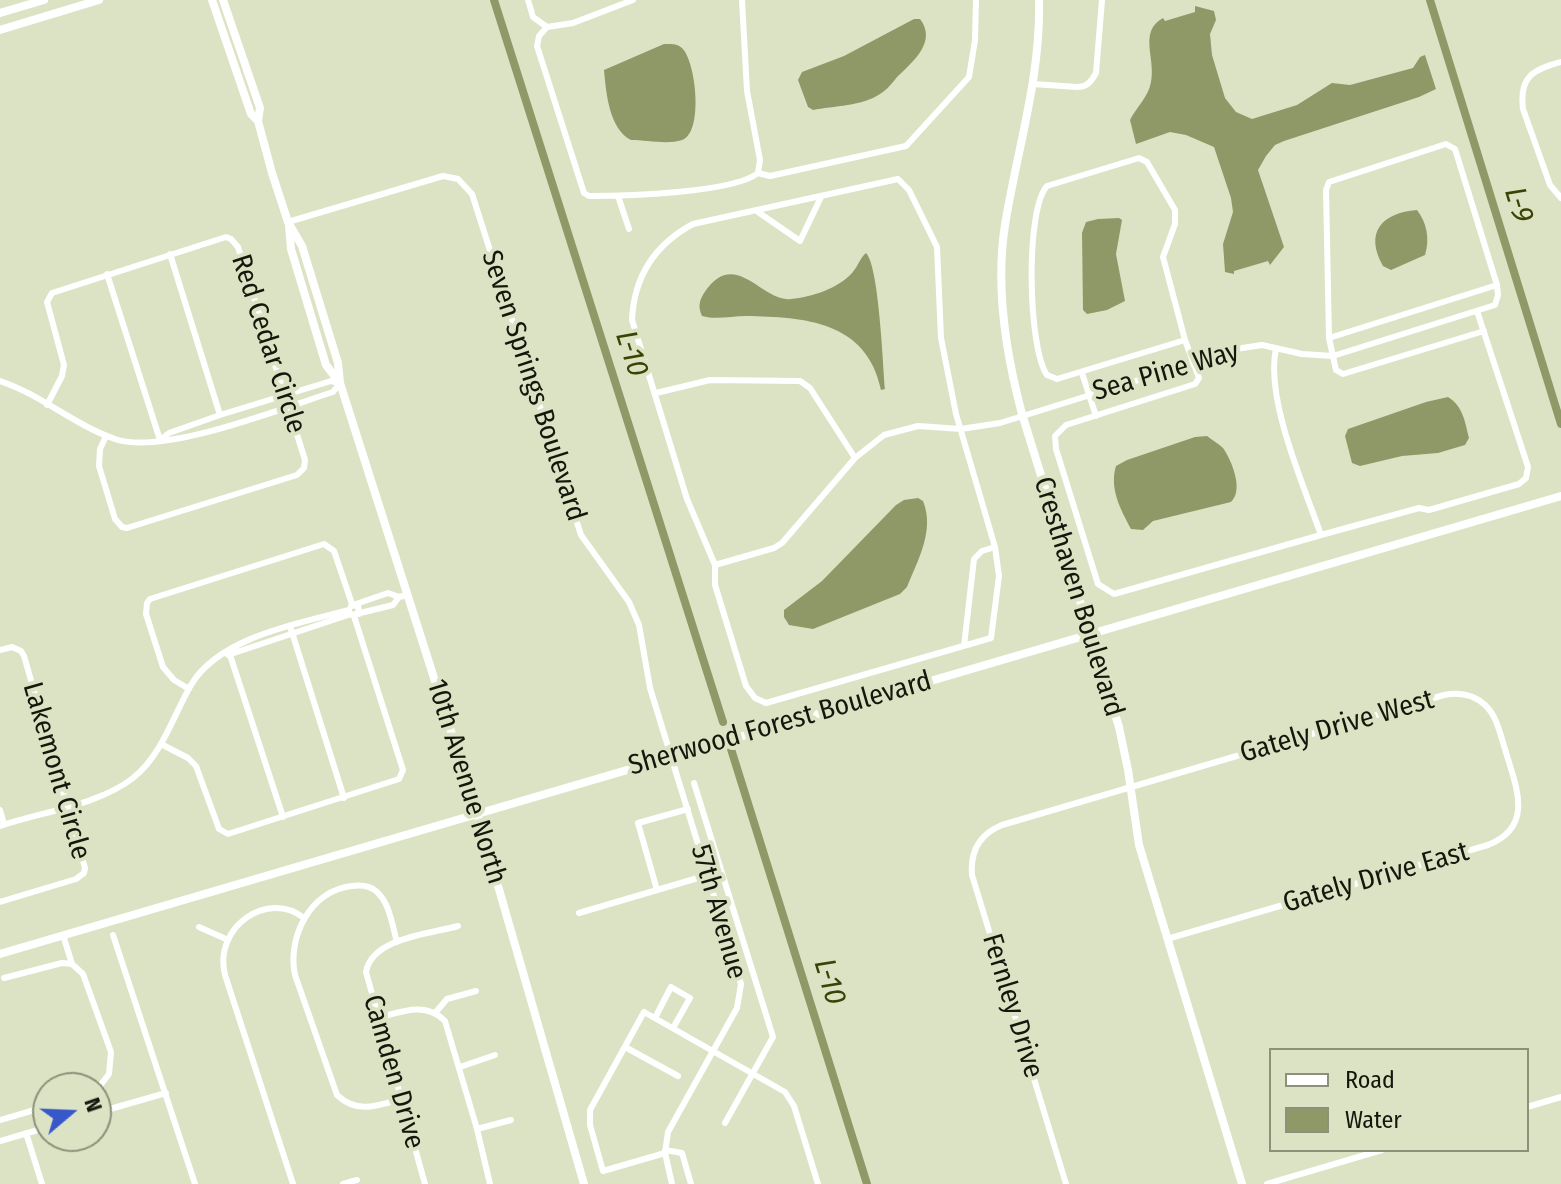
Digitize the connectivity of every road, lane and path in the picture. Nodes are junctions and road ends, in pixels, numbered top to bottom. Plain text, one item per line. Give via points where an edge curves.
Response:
1 (44, 0) edge
2 (99, 0) edge
3 (212, 0) edge
4 (223, 0) edge
5 (528, 0) edge
6 (633, 0) edge
7 (742, 0) edge
8 (976, 0) edge
9 (1039, 0) edge
10 (1102, 0) edge
11 (0, 13) edge
12 (547, 27) junction
13 (0, 30) edge
14 (1561, 62) edge
15 (1033, 84) junction
16 (258, 121) junction
17 (758, 173) junction
18 (618, 196) junction
19 (821, 197) junction
20 (1561, 198) edge
21 (758, 212) junction
22 (288, 222) junction
23 (629, 229) dead end
24 (170, 254) junction
25 (107, 274) junction
26 (1497, 285) junction
27 (1477, 311) junction
28 (1484, 331) junction
29 (1329, 338) junction
30 (1185, 340) junction
31 (1276, 349) junction
32 (1333, 356) junction
33 (1194, 362) junction
34 (1082, 373) junction
35 (0, 381) edge
36 (340, 383) junction
37 (656, 393) junction
38 (1089, 394) junction
39 (285, 395) junction
40 (47, 405) junction
41 (289, 406) junction
42 (1022, 414) junction
43 (220, 415) junction
44 (1096, 416) junction
45 (961, 429) junction
46 (106, 436) junction
47 (160, 440) junction
48 (855, 458) junction
49 (1561, 496) edge
50 (1321, 535) junction
51 (995, 547) junction
52 (715, 565) junction
53 (403, 596) junction
54 (354, 610) junction
55 (290, 626) junction
56 (1090, 634) junction
57 (293, 635) junction
58 (964, 646) junction
59 (0, 650) edge
60 (221, 655) junction
61 (230, 655) junction
62 (189, 689) junction
63 (161, 744) junction
64 (671, 756) junction
65 (1508, 760) joint
66 (694, 783) dead end
67 (1130, 788) junction
68 (344, 798) junction
69 (68, 806) junction
70 (688, 809) junction
71 (0, 810) edge
72 (477, 813) junction
73 (283, 817) junction
74 (2, 825) edge
75 (988, 832) joint
76 (708, 875) junction
77 (657, 890) junction
78 (0, 902) edge
79 (579, 913) dead end
80 (304, 918) junction
81 (458, 926) dead end
82 (199, 927) dead end
83 (63, 935) junction
84 (113, 935) dead end
85 (226, 939) junction
86 (1167, 939) junction
87 (397, 942) junction
88 (0, 954) edge
89 (72, 964) junction
90 (4, 978) dead end
91 (476, 991) dead end
92 (435, 1013) junction
93 (377, 1018) junction
94 (655, 1018) junction
95 (673, 1028) junction
96 (625, 1047) junction
97 (713, 1051) junction
98 (495, 1055) dead end
99 (460, 1067) junction
100 (109, 1072) edge
101 (753, 1073) junction
102 (678, 1076) dead end
103 (166, 1093) junction
104 (1561, 1097) edge
105 (401, 1099) junction
106 (1529, 1106) edge
107 (112, 1108) edge
108 (32, 1111) edge
109 (0, 1120) edge
110 (511, 1120) dead end
111 (725, 1123) dead end
112 (477, 1129) junction
113 (32, 1131) edge
114 (26, 1133) junction
115 (0, 1141) edge
116 (665, 1152) junction
117 (1375, 1152) edge
118 (357, 1180) dead end
119 (42, 1184) edge
120 (195, 1184) edge
121 (293, 1184) edge
122 (343, 1184) edge
123 (425, 1184) edge
124 (490, 1184) edge
125 (584, 1184) edge
126 (672, 1184) edge
127 (691, 1184) edge
128 (818, 1184) edge
129 (1066, 1184) edge
130 (1242, 1184) edge
131 (1267, 1184) edge

1 - 11 street
2 - 13 street
3 - 16 street, 10th Avenue North via 251,114
4 - 16 street, 10th Avenue North via 260,108
5 - 12 street via 533,17
6 - 12 street
7 - 17 street
8 - 17 street via 969,77 906,146 770,176
9 - 15 street, Cresthaven Boulevard
10 - 15 street via 1091,82 1084,87
12 - 18 street via 537,46 584,193
14 - 20 street via 1532,73 1522,98 1550,185
15 - 42 street, Cresthaven Boulevard via 1004,228 1003,258 1005,333
16 - 22 street, 10th Avenue North
17 - 18 street via 737,184
18 - 23 street
19 - 21 street
19 - 21 street via 800,241
19 - 45 street via 898,179 909,190 937,247 941,338
21 - 37 street via 693,224 655,251 632,305 632,320
22 - 36 street, 10th Avenue North via 291,249 326,365
22 - 64 street, Seven Springs Boulevard via 437,177 453,177 466,185 581,535 629,602 639,625 650,688
24 - 25 street, Red Cedar Circle
24 - 39 street, Red Cedar Circle via 226,237 235,242
24 - 43 street
25 - 40 street, Red Cedar Circle via 49,297 64,365
25 - 47 street
26 - 27 street, Sea Pine Way via 1495,305
26 - 29 street
26 - 29 street via 1450,145 1348,175 1329,182 1326,190
27 - 28 street
27 - 32 street, Sea Pine Way
28 - 32 street via 1343,374 1336,370
28 - 50 street via 1528,467 1526,478 1429,510 1419,508
29 - 32 street
30 - 33 street
30 - 34 street
30 - 34 street via 1163,257 1175,210 1147,162 1139,158 1047,186 1041,192 1034,235 1032,305 1039,355 1047,375 1057,379
31 - 32 street, Sea Pine Way
31 - 33 street, Sea Pine Way via 1242,348
31 - 50 street via 1273,365 1285,428
33 - 38 street, Sea Pine Way
33 - 44 street via 1199,378 1195,384
34 - 38 street
35 - 40 street
36 - 39 street
36 - 41 street via 333,392
36 - 53 street, 10th Avenue North
37 - 48 street via 710,380 800,381 810,388
37 - 52 street via 687,499
38 - 42 street, Sea Pine Way
38 - 44 street
39 - 41 street, Red Cedar Circle
39 - 43 street
40 - 46 street
41 - 46 street, Red Cedar Circle via 305,460 301,472 127,528 115,519 99,466
41 - 47 street via 179,440
42 - 45 street, Sea Pine Way
42 - 56 street, Cresthaven Boulevard
43 - 47 street
44 - 50 street via 1066,425 1055,436 1098,584 1105,591 1114,594
45 - 48 street, Sea Pine Way via 930,426 890,432
45 - 51 street
46 - 47 street via 138,443
48 - 52 street, Sea Pine Way via 782,543
49 - 56 street, Sherwood Forest Boulevard
51 - 58 street via 974,559
51 - 58 street via 999,576 991,638
52 - 58 street via 715,585 746,686 766,703
53 - 54 street via 393,605
53 - 54 street via 388,593
53 - 72 street, 10th Avenue North
54 - 55 street
54 - 57 street
54 - 62 street via 334,551 324,544 150,599 146,614 163,667
54 - 68 street via 403,770 394,782
55 - 57 street
55 - 60 street
56 - 64 street, Sherwood Forest Boulevard
56 - 67 street, Cresthaven Boulevard
57 - 61 street
57 - 68 street
59 - 69 street, Lakemont Circle via 17,648 24,656
60 - 61 street
60 - 62 street
61 - 73 street
62 - 63 street
63 - 69 street via 143,769 119,787
63 - 73 street via 196,766 223,832
64 - 70 street, 57th Avenue
64 - 72 street, Sherwood Forest Boulevard
65 - 67 street, Gately Drive West via 1489,710 1471,696 1455,693
65 - 86 street, Gately Drive East via 1519,810 1510,830 1498,840
66 - 101 street via 773,1037
67 - 75 street, Gately Drive West
67 - 86 street, Cresthaven Boulevard via 1139,845
68 - 73 street
69 - 74 street
69 - 78 street, Lakemont Circle via 84,873
70 - 76 street, 57th Avenue
70 - 77 street via 638,823
71 - 74 street
72 - 83 street, Sherwood Forest Boulevard
72 - 125 street, 10th Avenue North
75 - 129 street, Fernley Drive via 973,854 972,875
76 - 77 street
76 - 97 street, 57th Avenue via 741,989 739,1004
77 - 79 street
80 - 85 street via 286,909 265,911 246,919
80 - 87 street via 339,889 372,888 387,906
80 - 105 street via 293,947 294,969 334,1090 357,1107
81 - 87 street, Camden Drive
82 - 85 street
83 - 88 street, Sherwood Forest Boulevard
83 - 89 street
84 - 103 street
85 - 121 street via 225,975
86 - 130 street, Cresthaven Boulevard
87 - 93 street, Camden Drive via 379,949 367,966
89 - 90 street
89 - 100 street via 88,984 111,1052
91 - 92 street via 447,999
92 - 93 street via 419,1009
92 - 99 street via 447,1025
93 - 105 street, Camden Drive
94 - 95 street
94 - 95 street via 671,987 690,998
94 - 96 street via 644,1012
95 - 97 street
96 - 102 street
96 - 116 street via 589,1115 603,1171
97 - 101 street
97 - 116 street, 57th Avenue via 668,1132
98 - 99 street
99 - 112 street
101 - 111 street
101 - 128 street via 781,1088 792,1101
103 - 107 street
103 - 120 street
104 - 106 street
105 - 123 street, Camden Drive
108 - 109 street
110 - 112 street
112 - 124 street
113 - 114 street
114 - 115 street
114 - 119 street
116 - 126 street
116 - 127 street via 682,1153
117 - 131 street
118 - 122 street

